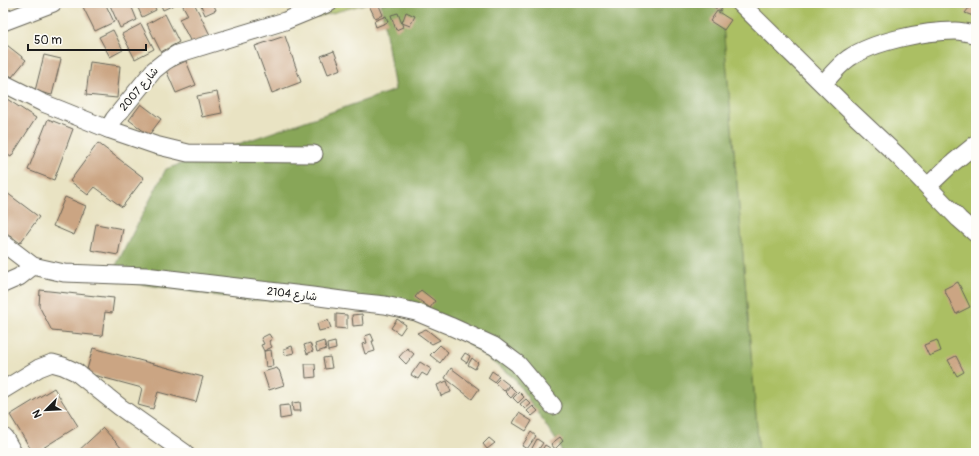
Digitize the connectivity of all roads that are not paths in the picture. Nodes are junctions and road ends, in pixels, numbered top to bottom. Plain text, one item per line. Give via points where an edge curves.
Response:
1 (53, 3) edge
2 (329, 3) edge
3 (740, 3) edge
4 (3, 22) edge
5 (976, 34) edge
6 (3, 83) edge
7 (823, 84) junction
8 (108, 129) junction
9 (976, 144) edge
10 (314, 154) dead end
11 (928, 186) junction
12 (976, 234) edge
13 (3, 243) edge
14 (33, 266) junction
15 (3, 284) edge
16 (3, 390) edge
17 (553, 406) dead end
18 (3, 439) edge
19 (11, 453) edge
20 (184, 453) edge

1 - 4 street
2 - 8 street, شارع 2007 via 285,21 177,54 154,70
3 - 7 street
5 - 7 street via 956,31 933,33 909,36 871,47 840,65
6 - 8 street via 43,103
7 - 11 street
8 - 10 street via 188,153
9 - 11 street
11 - 12 street
13 - 14 street
14 - 15 street via 19,277
14 - 17 street, شارع 2104 via 64,272 145,276 312,296 385,305 416,312 494,346 518,364
16 - 20 street via 39,368 52,364 63,366 76,372
18 - 19 street

